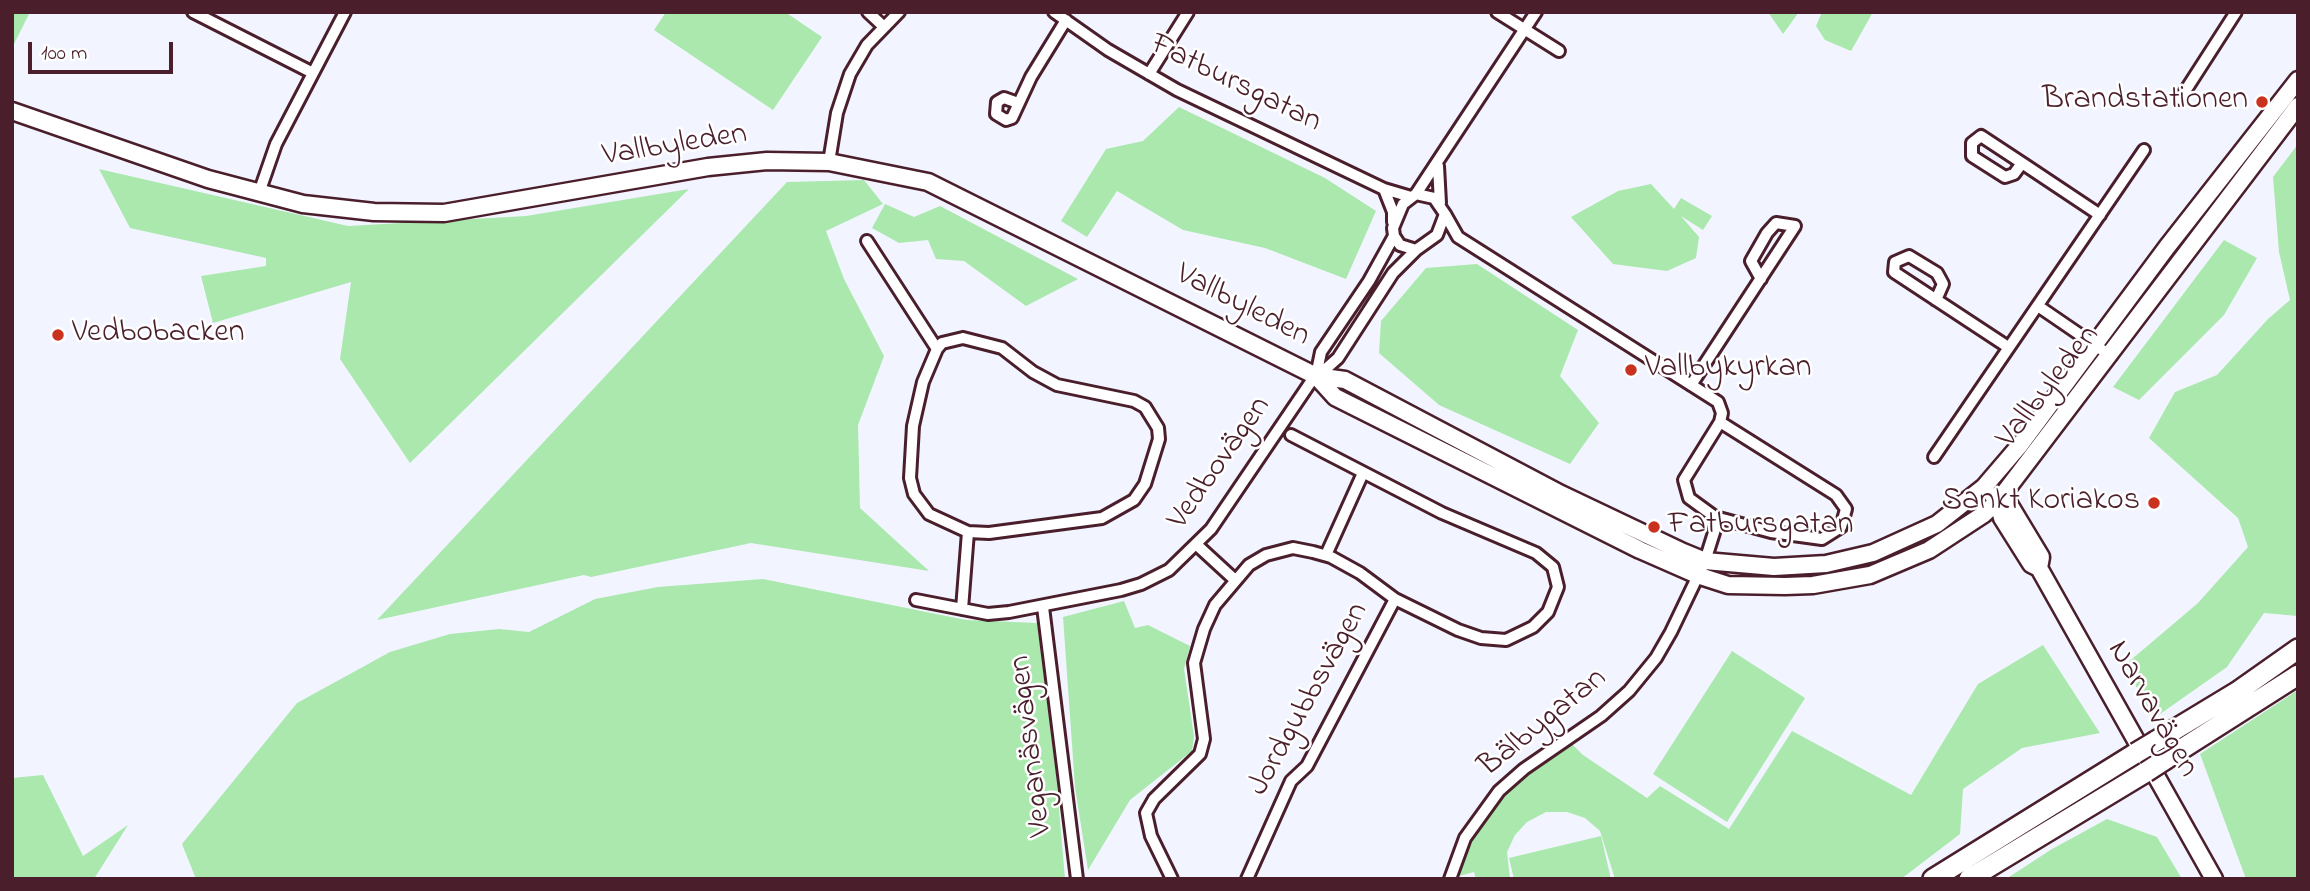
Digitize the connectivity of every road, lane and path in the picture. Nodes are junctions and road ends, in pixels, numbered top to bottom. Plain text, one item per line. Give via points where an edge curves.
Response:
1 (192, 12) edge
2 (345, 12) edge
3 (869, 12) edge
4 (899, 12) edge
5 (1054, 12) edge
6 (1188, 12) edge
7 (1497, 12) edge
8 (1536, 12) edge
9 (2236, 12) edge
10 (1066, 20) junction
11 (883, 26) junction
12 (1525, 30) junction
13 (1559, 51) dead end
14 (313, 73) junction
15 (1149, 74) junction
16 (2298, 80) edge
17 (2180, 99) dead end
18 (1018, 103) dead end
19 (2298, 106) edge
20 (12, 111) edge
21 (2144, 150) dead end
22 (829, 162) junction
23 (1439, 163) junction
24 (2022, 163) junction
25 (1384, 189) junction
26 (259, 193) junction
27 (1414, 195) junction
28 (1440, 203) junction
29 (1445, 214) junction
30 (2100, 215) junction
31 (1393, 232) junction
32 (1458, 237) junction
33 (867, 241) dead end
34 (1430, 242) junction
35 (1416, 250) junction
36 (1761, 279) junction
37 (1936, 300) junction
38 (2038, 306) junction
39 (2095, 344) junction
40 (2008, 347) junction
41 (937, 349) junction
42 (2111, 356) junction
43 (1316, 376) junction
44 (1691, 385) junction
45 (1720, 422) junction
46 (1291, 435) dead end
47 (1934, 457) dead end
48 (1363, 473) junction
49 (1984, 487) junction
50 (1998, 501) junction
51 (1715, 517) junction
52 (1975, 521) junction
53 (2007, 528) junction
54 (968, 532) junction
55 (1198, 546) junction
56 (1326, 555) junction
57 (1701, 568) junction
58 (2039, 568) junction
59 (1235, 580) junction
60 (1395, 599) junction
61 (916, 600) dead end
62 (1043, 607) junction
63 (962, 609) junction
64 (2298, 649) edge
65 (2298, 675) edge
66 (1077, 879) edge
67 (1172, 879) edge
68 (1247, 879) edge
69 (1450, 879) edge
70 (1933, 879) edge
71 (1969, 879) edge
72 (2214, 879) edge

1 - 14 street
2 - 14 street
3 - 11 street
4 - 11 street
5 - 10 street, Fatbursgatan
6 - 15 street
7 - 12 street
8 - 12 street
9 - 17 street
10 - 15 street, Fatbursgatan
10 - 18 street
11 - 22 street via 850,74 837,113
12 - 13 street
12 - 23 street
14 - 26 street via 276,144
15 - 25 street, Fatbursgatan
16 - 39 main road, Vallbyleden
19 - 42 main road, Vallbyleden
20 - 26 main road, Vallbyleden via 148,160
21 - 30 street
22 - 26 main road, Vallbyleden via 744,162 444,212 337,209
22 - 43 main road, Vallbyleden via 928,182
23 - 27 street
23 - 28 street
24 - 24 street via 2005,177 1972,156 1972,143 1981,136
24 - 30 street
25 - 27 street, Fatbursgatan
25 - 31 street via 1393,212
27 - 28 street via 1427,194
27 - 31 street via 1404,204
28 - 29 street
29 - 32 street
29 - 34 street
30 - 38 street
31 - 35 street via 1400,245
31 - 43 street via 1369,281 1321,352
32 - 34 street
32 - 44 street
33 - 41 street
34 - 35 street
35 - 43 street via 1393,273 1338,358
36 - 36 street via 1789,237 1795,226 1776,223 1767,233 1751,261
36 - 44 street
37 - 37 street via 1894,272 1895,262 1909,256 1937,273 1943,284
37 - 40 street
38 - 39 street
38 - 40 street
39 - 42 street
39 - 49 main road, Vallbyleden
40 - 47 street
41 - 54 street via 923,382 913,426 910,478 914,494 929,514
41 - 54 street via 963,338 994,345 1057,385 1134,401 1153,416 1158,428 1156,455 1145,484 1121,509 1091,520
42 - 50 main road, Vallbyleden
43 - 55 street, Vedbovägen
43 - 57 main road, Vallbyleden via 1335,397 1640,550
44 - 45 street via 1718,402
45 - 51 street via 1684,480 1689,498
45 - 51 street via 1836,495 1846,509 1841,527 1822,539
46 - 48 street
48 - 56 street
48 - 60 street via 1442,513 1536,552 1553,567 1558,587 1548,612 1533,627 1506,639 1481,638 1458,630
49 - 50 main road, Narvavägen
49 - 57 main road, Vallbyleden via 1926,529 1873,553 1774,567
50 - 52 main road, Vallbyleden
50 - 53 main road, Narvavägen
50 - 58 main road, Narvavägen via 2009,504 2033,542 2041,557
51 - 57 street via 1717,523
52 - 53 main road via 1993,521
52 - 57 main road, Vallbyleden via 1929,550 1870,575 1813,585 1728,585
53 - 58 main road, Narvavägen via 2031,564
54 - 63 street
55 - 59 street
55 - 62 street, Vedbovägen via 1169,570 1141,584
56 - 59 street, Jordgubbsvägen via 1293,548 1266,555
56 - 60 street, Jordgubbsvägen
57 - 69 street, Bälbygatan via 1673,629 1643,674 1601,716 1499,791 1465,838
58 - 72 main road, Narvavägen
59 - 67 street, Jordgubbsvägen via 1215,606 1194,663 1204,739 1200,754 1154,799 1146,813 1150,836
60 - 68 street, Jordgubbsvägen via 1307,766 1291,781
61 - 63 street, Vedbovägen
62 - 63 street, Vedbovägen via 988,614
62 - 66 street, Veganäsvägen
64 - 70 highway, bridge via 2237,692
65 - 71 highway, bridge

